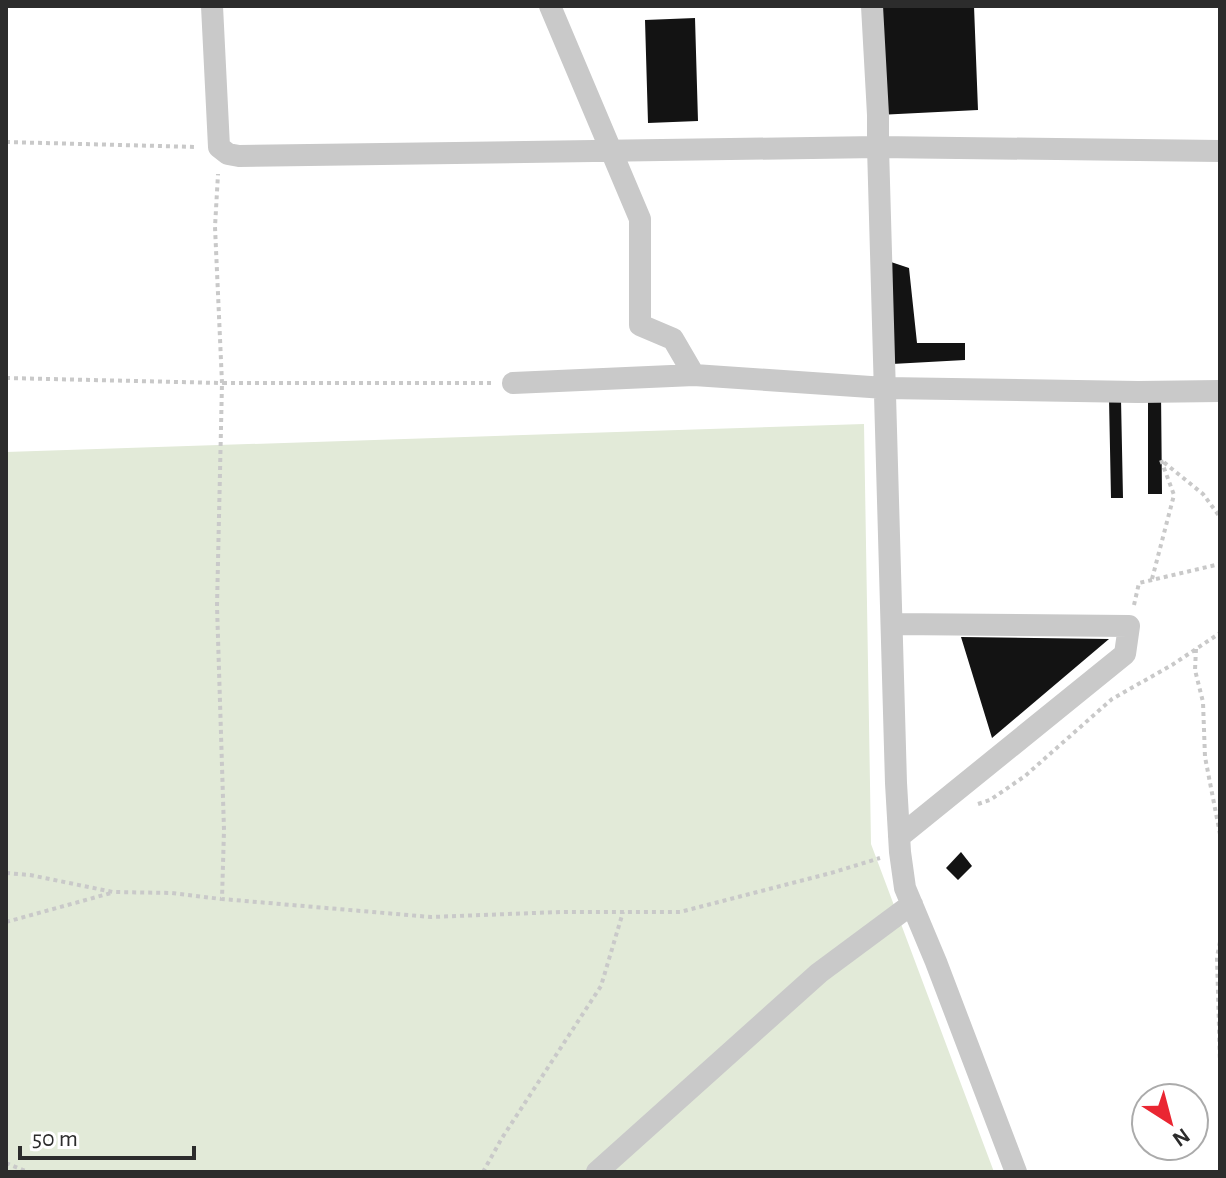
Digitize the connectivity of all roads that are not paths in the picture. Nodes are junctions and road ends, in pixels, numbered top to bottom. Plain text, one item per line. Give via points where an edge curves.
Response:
1 (212, 6) edge
2 (550, 6) edge
3 (872, 6) edge
4 (878, 147) junction
5 (611, 151) junction
6 (1220, 151) edge
7 (694, 375) junction
8 (513, 383) road end
9 (885, 388) junction
10 (1220, 391) edge
11 (892, 624) junction
12 (900, 844) junction
13 (912, 904) junction
14 (597, 1172) edge
15 (1016, 1172) edge

1 - 5 street via 219,147 228,154
2 - 5 street
3 - 4 street
4 - 5 street
4 - 6 street
4 - 9 street
5 - 7 street via 640,219 640,325 673,339
7 - 8 street
7 - 9 street
9 - 10 street
9 - 11 street
11 - 12 street
11 - 12 street via 1129,626 1125,654
12 - 13 street
13 - 14 street via 819,973
13 - 15 street

